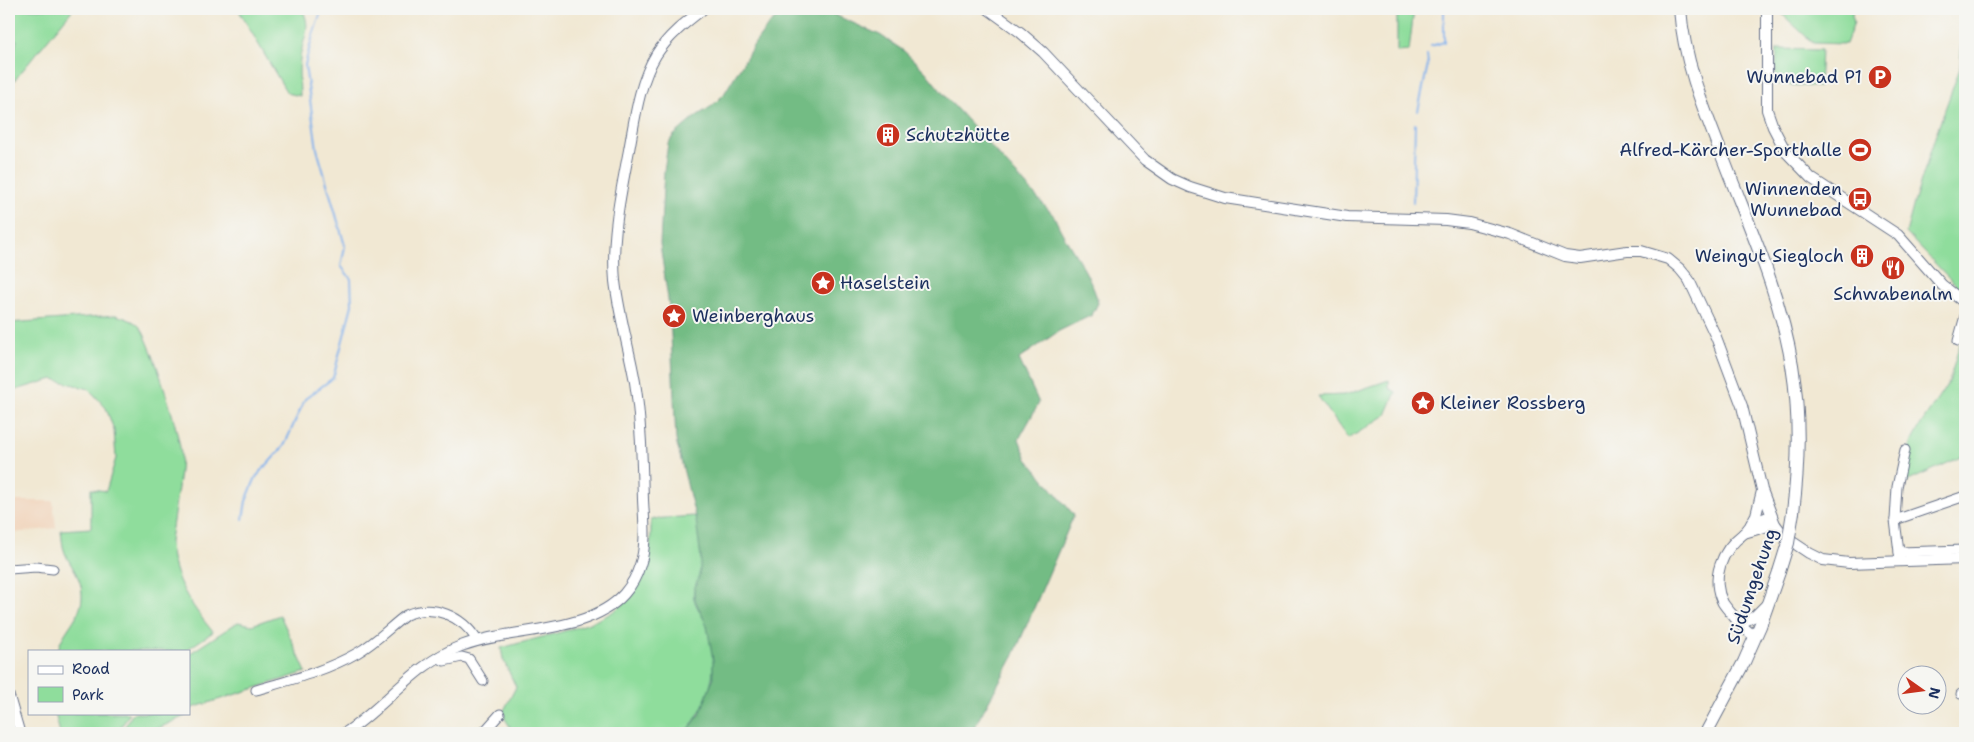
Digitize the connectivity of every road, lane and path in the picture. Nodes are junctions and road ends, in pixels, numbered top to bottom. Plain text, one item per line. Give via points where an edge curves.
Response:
1 (703, 9) edge
2 (988, 9) edge
3 (1680, 9) edge
4 (1768, 9) edge
5 (1965, 303) edge
6 (1965, 316) edge
7 (1958, 342) dead end
8 (1905, 450) dead end
9 (1762, 490) junction
10 (1965, 496) edge
11 (1773, 520) junction
12 (1896, 520) junction
13 (1752, 524) junction
14 (1744, 533) junction
15 (1965, 550) edge
16 (1900, 556) junction
17 (1965, 559) edge
18 (9, 569) edge
19 (53, 569) dead end
20 (1768, 602) junction
21 (1736, 618) junction
22 (1747, 620) junction
23 (1758, 631) junction
24 (477, 640) junction
25 (438, 657) junction
26 (483, 681) dead end
27 (256, 690) dead end
28 (9, 695) edge
29 (500, 714) dead end
30 (20, 733) edge
31 (344, 733) edge
32 (484, 733) edge
33 (1706, 733) edge

1 - 24 street via 670,38 648,70 639,98 617,217 615,278 640,425 644,527 641,565 626,592 602,612 578,621
2 - 9 street via 1043,52 1145,160 1190,187 1225,198 1347,216 1469,223 1510,234 1565,256 1580,258 1641,251 1668,259 1689,280 1716,337 1742,406
3 - 20 main road, Südumgehung, bridge via 1693,76 1770,281 1792,364 1798,446 1793,512 1788,543
4 - 5 street via 1767,110 1786,152 1811,178 1898,235 1942,285
6 - 7 street
8 - 12 street
9 - 11 street
9 - 13 street
10 - 12 street
11 - 13 street
11 - 14 street
11 - 16 street via 1785,537 1823,560 1849,563
12 - 16 street
13 - 14 street
14 - 21 street via 1726,550 1718,573 1722,600
15 - 16 street
16 - 17 street
18 - 19 street
20 - 22 street
20 - 23 main road, Südumgehung
21 - 22 street
21 - 23 street via 1748,632
22 - 23 street
23 - 33 main road, Südumgehung
24 - 25 street
24 - 27 street via 468,627 454,617 434,610 415,611 349,658
25 - 26 street via 444,661 462,657 469,659
25 - 31 street
28 - 30 street
29 - 32 street

